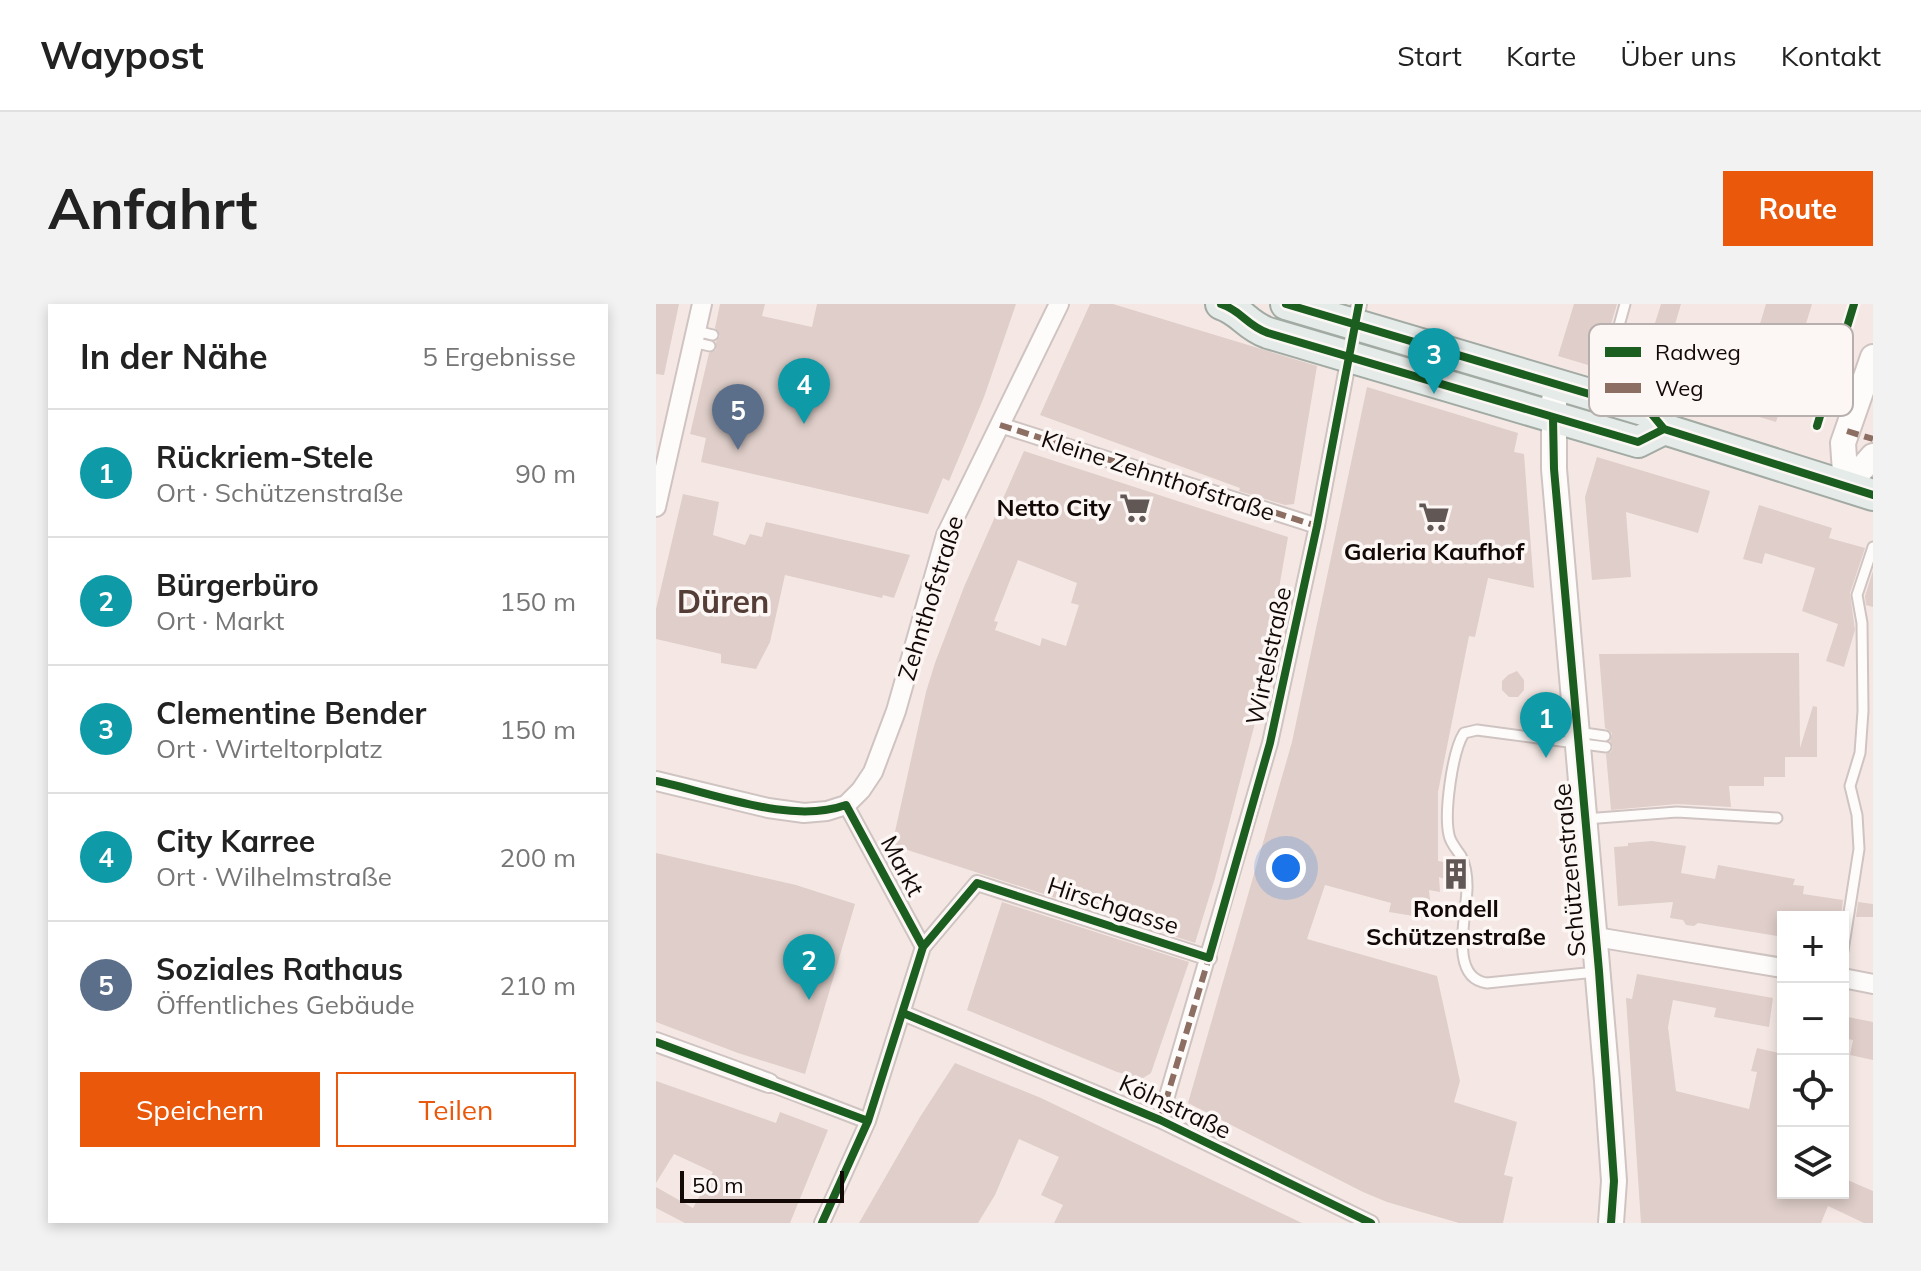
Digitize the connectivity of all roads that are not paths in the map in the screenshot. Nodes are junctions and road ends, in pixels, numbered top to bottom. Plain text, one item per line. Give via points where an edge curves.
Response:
1 (702, 304) edge
2 (1059, 304) edge
3 (1286, 304) edge
4 (1625, 304) edge
5 (1232, 305) edge
6 (1357, 314) edge
7 (1619, 324) edge
8 (1873, 357) edge
9 (1347, 358) junction
10 (1555, 385) junction
11 (1589, 394) edge
12 (1853, 414) edge
13 (1653, 416) edge
14 (1852, 416) edge
15 (1553, 418) junction
16 (1000, 425) junction
17 (1664, 429) junction
18 (1873, 456) edge
19 (1860, 491) edge
20 (656, 507) edge
21 (1317, 526) junction
22 (1873, 547) edge
23 (1605, 736) dead end
24 (1577, 738) junction
25 (1606, 747) dead end
26 (656, 781) edge
27 (846, 805) junction
28 (1777, 818) dead end
29 (1585, 819) junction
30 (1006, 893) joint
31 (1849, 913) edge
32 (1596, 937) junction
33 (923, 947) junction
34 (1209, 958) junction
35 (1777, 967) edge
36 (1599, 971) junction
37 (1849, 979) edge
38 (1873, 984) edge
39 (903, 1013) junction
40 (656, 1042) edge
41 (769, 1083) joint
42 (1160, 1120) junction
43 (868, 1121) junction
44 (822, 1223) edge
45 (1371, 1223) edge
46 (1611, 1223) edge

1 - 20 street via 701,341
2 - 16 street, Zehnthofstraße
3 - 6 main road
4 - 7 lane
5 - 9 main road via 1251,327
6 - 9 street, Wirtelstraße
6 - 10 main road
8 - 12 street
9 - 15 main road
9 - 21 street, Wirtelstraße
10 - 11 main road
10 - 15 street, Schützenstraße
13 - 17 main road
14 - 19 street via 1843,443
15 - 17 main road via 1638,442
15 - 24 street, Schützenstraße
16 - 21 street, Kleine Zehnthofstraße
16 - 27 street, Zehnthofstraße via 946,535 896,711 873,772
17 - 19 main road
18 - 19 street
21 - 34 street, Wirtelstraße via 1270,743
22 - 31 lane via 1857,595 1862,722 1850,786 1859,849
23 - 24 lane
24 - 25 lane
24 - 29 street, Schützenstraße
24 - 36 lane via 1464,733 1450,783 1449,836 1463,860 1467,888 1461,934 1469,973 1477,982
26 - 27 street via 804,813
27 - 33 street, Markt
28 - 29 lane via 1677,812
29 - 32 street, Schützenstraße
30 - 33 street, Markt via 977,883
30 - 34 street, Hirschgasse
32 - 35 street
32 - 36 street, Schützenstraße
33 - 39 street, Markt
34 - 42 street, Wirtelstraße
36 - 46 street, Schützenstraße via 1614,1181
37 - 38 street
39 - 42 street, Kölnstraße
39 - 43 street, Markt
40 - 41 street
41 - 43 street
42 - 45 street, Kölnstraße
43 - 44 street, Markt

